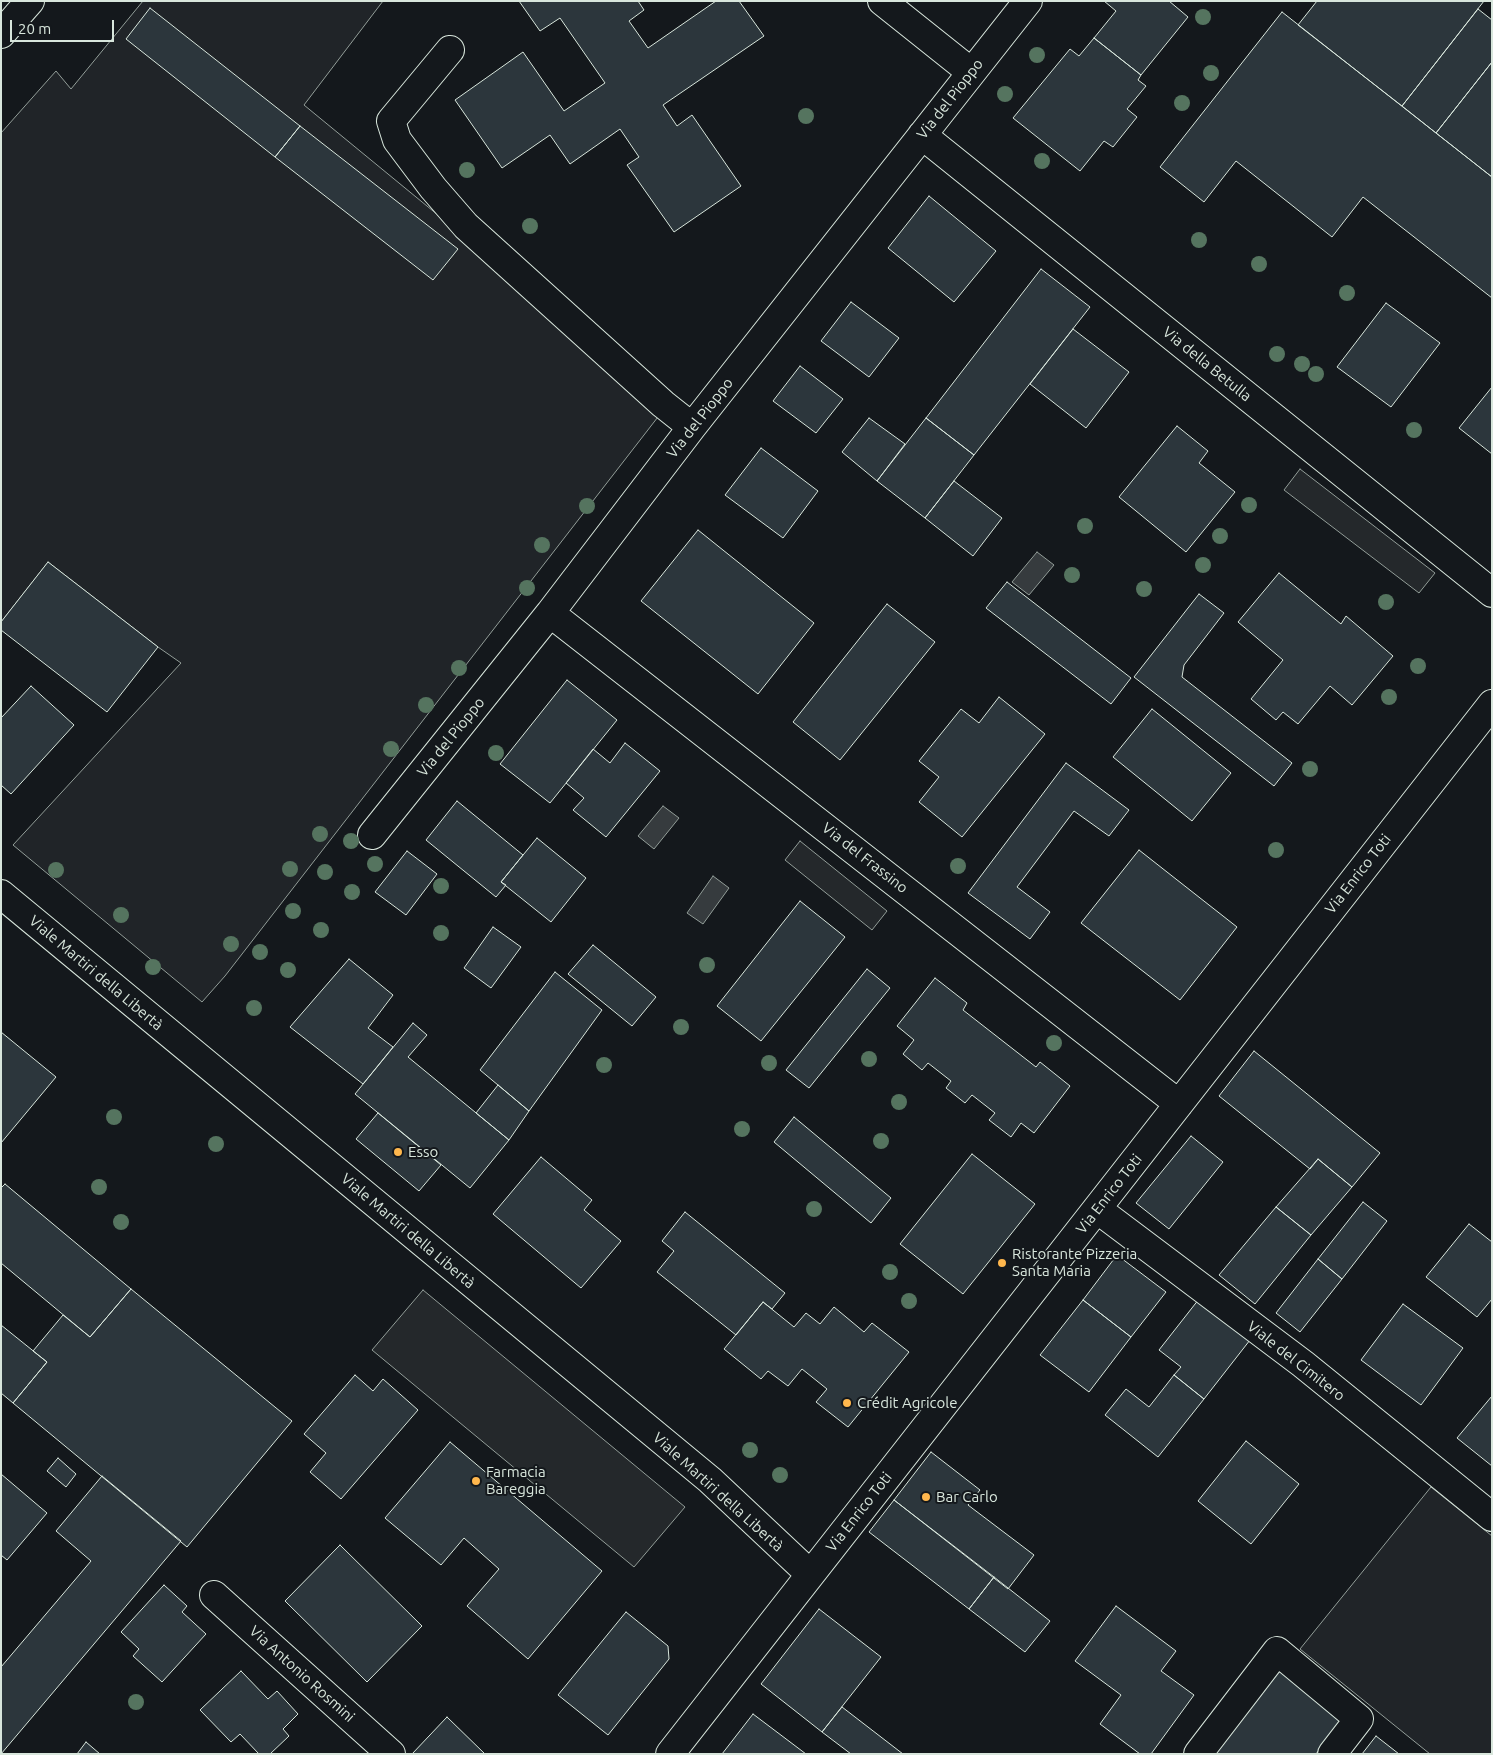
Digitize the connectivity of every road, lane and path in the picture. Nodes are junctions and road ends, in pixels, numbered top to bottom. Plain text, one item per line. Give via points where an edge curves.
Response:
1 (30, 1) edge
2 (882, 1) edge
3 (1028, 1) edge
4 (1, 34) edge
5 (450, 50) dead end
6 (971, 72) junction
7 (922, 135) junction
8 (692, 427) junction
9 (1492, 593) edge
10 (550, 613) junction
11 (1492, 704) edge
12 (372, 835) dead end
13 (1, 894) edge
14 (1179, 1104) junction
15 (1097, 1209) junction
16 (1492, 1517) edge
17 (810, 1574) junction
18 (214, 1595) dead end
19 (390, 1754) edge
20 (670, 1754) edge
21 (1198, 1754) edge
22 (1332, 1754) edge

1 - 4 street
2 - 6 street
3 - 6 street, Via del Pioppo
5 - 8 street via 391,121 397,140 466,226
6 - 7 street, Via del Pioppo
7 - 8 street, Via del Pioppo
7 - 9 street, Via della Betulla
8 - 10 street, Via del Pioppo
10 - 12 street, Via del Pioppo
10 - 14 street, Via del Frassino
11 - 14 street, Via Enrico Toti
13 - 17 street, Viale Martiri della Libertà via 710,1480
14 - 15 street, Via Enrico Toti
15 - 16 street, Viale del Cimitero via 1303,1364
15 - 17 street, Via Enrico Toti
17 - 20 street, Via Enrico Toti
18 - 19 street, Via Antonio Rosmini
21 - 22 street via 1277,1651 1359,1719

